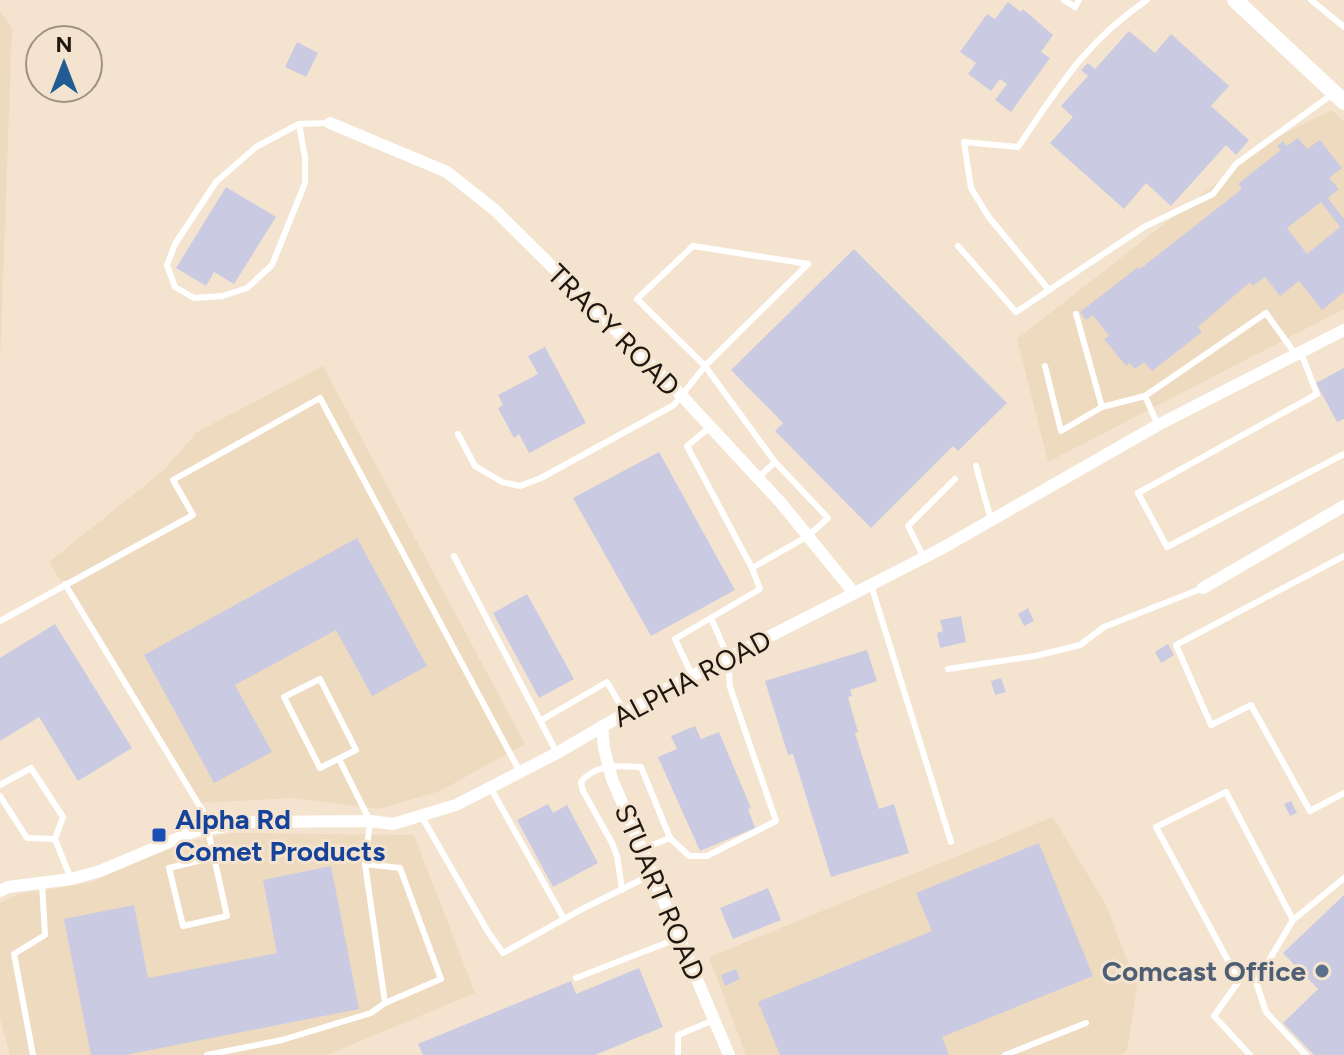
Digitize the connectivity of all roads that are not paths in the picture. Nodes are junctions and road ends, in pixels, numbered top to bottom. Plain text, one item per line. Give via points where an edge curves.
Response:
1 (1064, 0) edge
2 (1079, 0) edge
3 (1147, 0) edge
4 (1235, 0) edge
5 (1311, 0) edge
6 (1344, 27) edge
7 (1339, 98) edge
8 (330, 123) joint
9 (299, 124) junction
10 (958, 246) dead end
11 (1049, 290) junction
12 (1076, 314) dead end
13 (1344, 330) edge
14 (1298, 354) junction
15 (705, 366) junction
16 (1045, 366) dead end
17 (680, 394) junction
18 (1145, 396) junction
19 (1102, 407) junction
20 (1158, 425) junction
21 (710, 427) junction
22 (458, 434) dead end
23 (1344, 454) edge
24 (775, 462) junction
25 (976, 466) dead end
26 (758, 478) junction
27 (955, 479) dead end
28 (1344, 506) edge
29 (991, 520) junction
30 (808, 536) junction
31 (454, 556) dead end
32 (1344, 556) edge
33 (924, 558) junction
34 (752, 568) junction
35 (65, 584) junction
36 (871, 585) junction
37 (1203, 588) joint
38 (854, 593) junction
39 (711, 618) junction
40 (0, 621) edge
41 (728, 657) junction
42 (948, 669) dead end
43 (692, 675) junction
44 (625, 713) junction
45 (540, 721) junction
46 (602, 726) junction
47 (557, 753) junction
48 (339, 759) junction
49 (609, 766) junction
50 (520, 772) junction
51 (0, 785) edge
52 (490, 787) junction
53 (1344, 793) edge
54 (0, 796) edge
55 (422, 817) junction
56 (370, 821) junction
57 (210, 828) junction
58 (670, 838) junction
59 (55, 839) junction
60 (951, 842) dead end
61 (642, 849) junction
62 (214, 857) junction
63 (365, 864) junction
64 (653, 874) junction
65 (1344, 878) edge
66 (71, 879) junction
67 (42, 881) junction
68 (622, 890) junction
69 (0, 891) edge
70 (564, 919) junction
71 (1293, 920) junction
72 (679, 938) junction
73 (576, 978) dead end
74 (385, 1003) junction
75 (714, 1020) junction
76 (1086, 1023) dead end
77 (33, 1055) edge
78 (207, 1055) edge
79 (678, 1055) edge
80 (729, 1055) edge
81 (1005, 1055) edge
82 (1250, 1055) edge
83 (1306, 1055) edge

1 - 2 lane via 1075,7
3 - 11 lane via 1078,60 1018,147 964,142 971,188
4 - 7 main road
5 - 6 lane
7 - 11 lane via 1236,164 1213,194 1144,227
8 - 9 lane
8 - 17 street, TRACY ROAD via 447,172 496,211
9 - 9 lane via 256,147 216,182 175,244 167,265 175,287 194,298 223,296 247,288 272,265 305,183
10 - 11 lane via 1016,312
12 - 19 lane
13 - 14 street, ALPHA ROAD
14 - 18 lane via 1266,313
14 - 20 street, ALPHA ROAD
14 - 23 lane via 1317,394 1138,493 1167,547
15 - 15 lane via 637,299 693,246 808,264
15 - 17 lane
15 - 24 lane
16 - 19 lane via 1061,431
17 - 21 street, TRACY ROAD
17 - 22 lane via 674,405 520,486 475,466
18 - 19 lane
18 - 20 lane
20 - 29 street, ALPHA ROAD
21 - 26 street, TRACY ROAD
21 - 34 lane via 687,446
24 - 26 lane
24 - 30 lane via 828,518
25 - 29 lane
26 - 30 street, TRACY ROAD
27 - 33 lane via 908,526
28 - 37 street
29 - 33 street, ALPHA ROAD
30 - 34 lane
30 - 38 street, TRACY ROAD
31 - 45 lane
32 - 53 lane via 1176,645 1211,725 1251,705 1310,811
33 - 36 street, ALPHA ROAD
34 - 39 lane via 760,589
35 - 40 lane
35 - 50 lane via 193,515 173,480 320,398
35 - 57 lane
36 - 38 street, ALPHA ROAD
36 - 60 lane
37 - 42 lane via 1104,627 1080,645
38 - 41 street, ALPHA ROAD
39 - 41 lane
39 - 43 lane via 675,639
41 - 43 street, ALPHA ROAD
41 - 58 lane via 730,687 776,821 707,856 689,856
43 - 44 street, ALPHA ROAD
44 - 45 lane via 607,682
44 - 46 street, ALPHA ROAD
45 - 47 lane
46 - 47 street, ALPHA ROAD
46 - 49 street, STUART ROAD
47 - 50 street, ALPHA ROAD
48 - 48 lane via 320,768 284,697 320,679 356,750
48 - 56 lane
49 - 58 lane via 641,767
49 - 61 street, STUART ROAD
49 - 68 lane via 581,782 617,856
50 - 52 street, ALPHA ROAD
51 - 59 lane via 31,768 63,817
52 - 55 street, ALPHA ROAD
52 - 70 lane
54 - 59 lane via 27,838
55 - 56 street, ALPHA ROAD via 393,824
55 - 70 lane via 503,953
56 - 57 street, ALPHA ROAD via 250,822
56 - 63 lane
57 - 62 lane
57 - 66 street, ALPHA ROAD
58 - 61 lane
59 - 66 lane
61 - 64 street, STUART ROAD
62 - 62 lane via 169,868 183,926 227,916
63 - 74 lane
63 - 74 lane via 400,868 441,979
64 - 68 lane
64 - 72 street, STUART ROAD
65 - 71 lane
66 - 67 street, ALPHA ROAD
67 - 69 street, ALPHA ROAD
67 - 77 lane via 45,935 14,954
68 - 70 lane
71 - 82 lane via 1226,792 1156,827 1239,981 1214,1016
71 - 83 lane via 1256,982 1266,1012
72 - 73 lane
72 - 75 street, STUART ROAD
74 - 78 lane via 371,1013 282,1040
75 - 79 lane via 678,1035
75 - 80 street, STUART ROAD
76 - 81 lane

